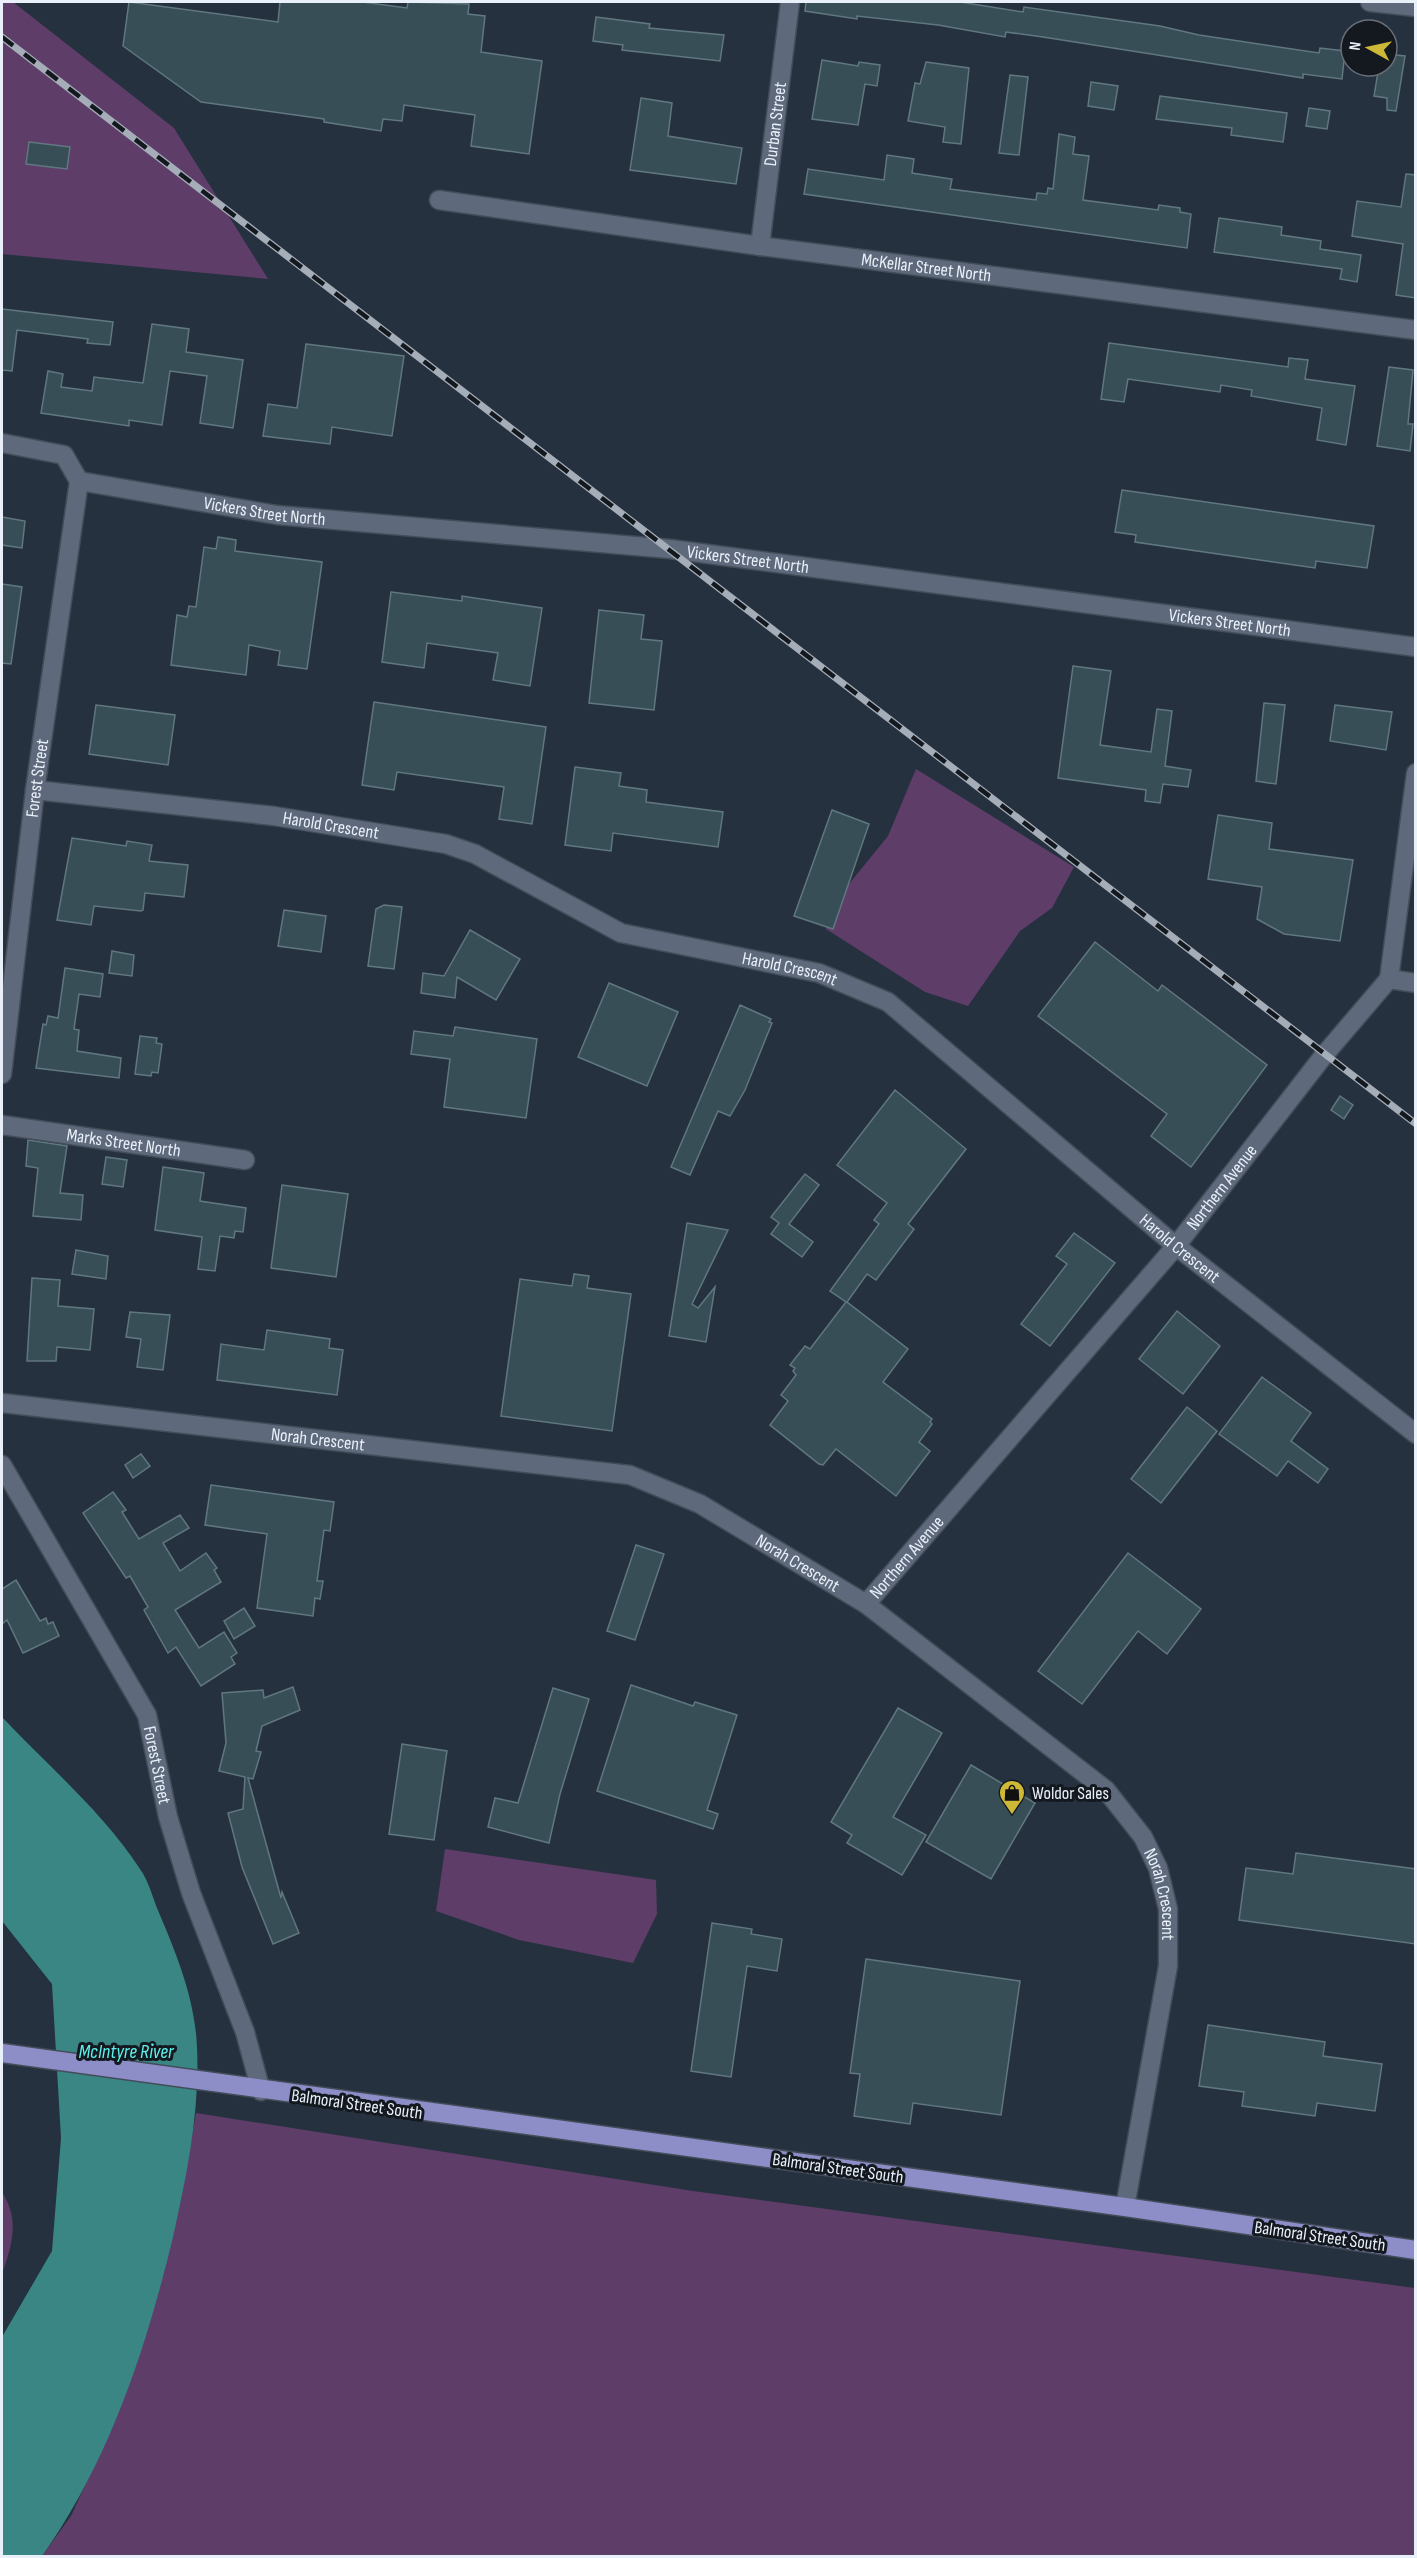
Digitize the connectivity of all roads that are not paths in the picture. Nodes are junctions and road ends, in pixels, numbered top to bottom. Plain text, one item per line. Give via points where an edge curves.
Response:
1 (790, 2) edge
2 (1370, 2) edge
3 (1416, 7) edge
4 (439, 200) dead end
5 (760, 246) junction
6 (1416, 330) edge
7 (2, 443) edge
8 (79, 481) junction
9 (1416, 647) edge
10 (1416, 773) edge
11 (35, 790) junction
12 (1389, 979) junction
13 (1416, 983) edge
14 (2, 1074) edge
15 (2, 1125) edge
16 (245, 1161) dead end
17 (1176, 1246) junction
18 (2, 1402) edge
19 (1416, 1434) edge
20 (2, 1465) edge
21 (866, 1604) junction
22 (2, 2053) edge
23 (261, 2091) junction
24 (1125, 2207) junction
25 (1416, 2250) edge

1 - 5 street, Durban Street
2 - 3 street
4 - 5 street, McKellar Street North
5 - 6 street, McKellar Street North
7 - 8 street via 64,455
8 - 9 street, Vickers Street North via 277,515 670,549
8 - 11 street, Forest Street
10 - 12 street
11 - 14 street, Forest Street
11 - 17 street, Harold Crescent via 274,816 446,844 475,854 621,933 819,973 888,1002
12 - 13 street
12 - 17 street, Northern Avenue via 1325,1054
15 - 16 street, Marks Street North
17 - 19 street, Harold Crescent
17 - 21 street, Northern Avenue
18 - 21 street, Norah Crescent via 630,1475 699,1504
20 - 23 street, Forest Street via 147,1715 168,1817 191,1893 245,2032
21 - 24 street, Norah Crescent via 1106,1790 1143,1837 1158,1869 1168,1909 1168,1966
22 - 23 main road, Balmoral Street South
23 - 24 main road, Balmoral Street South
24 - 25 main road, Balmoral Street South

